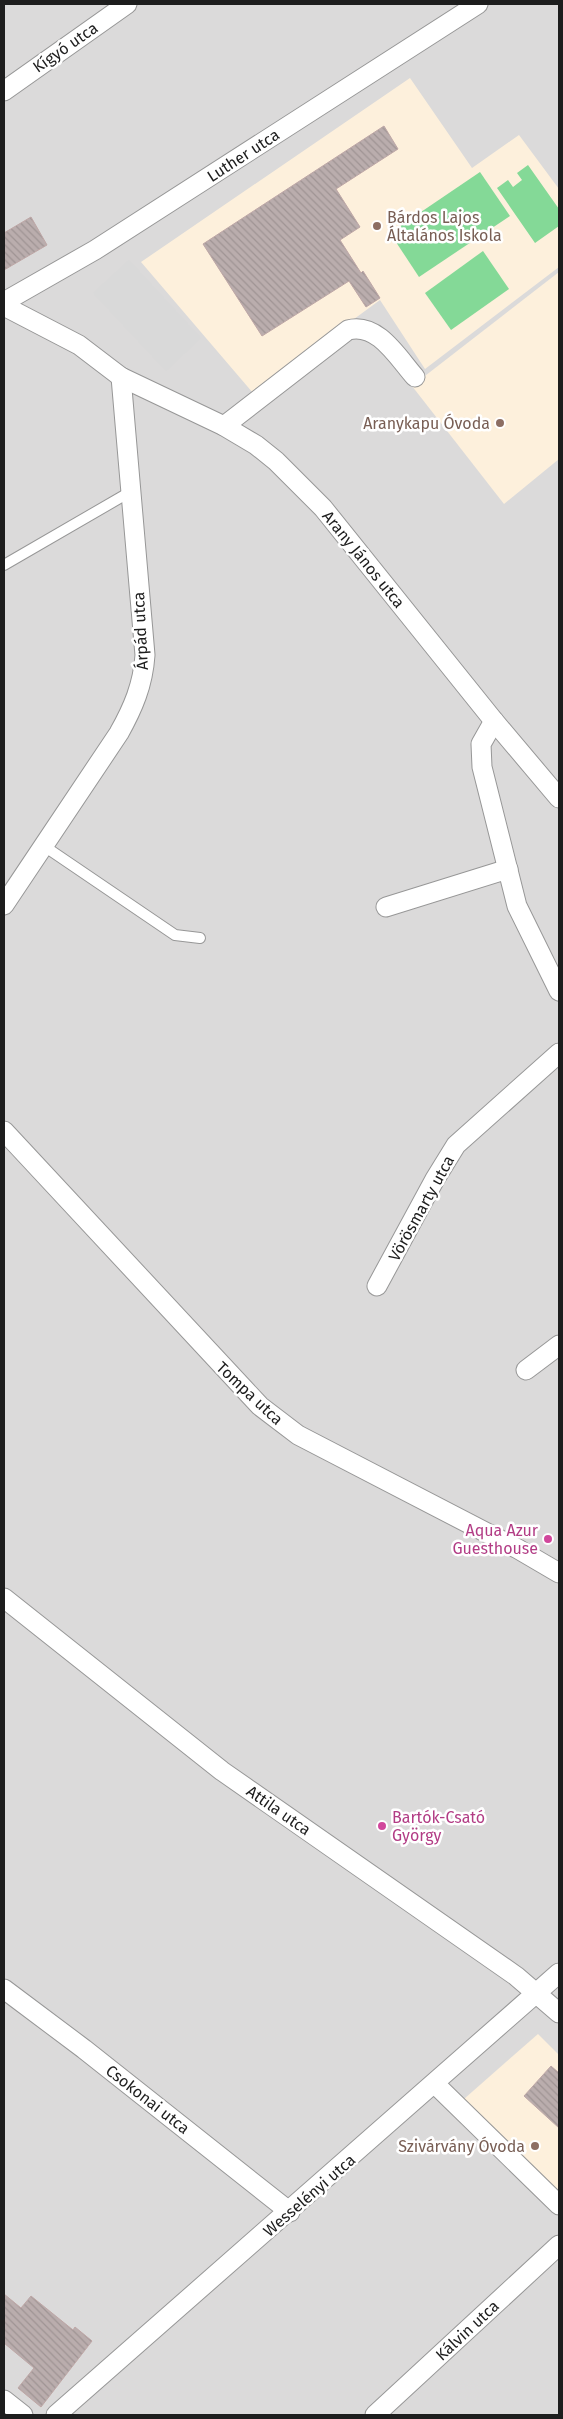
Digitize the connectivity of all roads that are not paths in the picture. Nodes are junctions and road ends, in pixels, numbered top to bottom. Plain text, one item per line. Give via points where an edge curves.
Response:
1 (127, 4) edge
2 (478, 4) edge
3 (4, 91) edge
4 (4, 304) edge
5 (121, 377) junction
6 (416, 377) dead end
7 (224, 426) junction
8 (130, 492) junction
9 (4, 565) edge
10 (494, 721) junction
11 (559, 798) edge
12 (44, 846) junction
13 (508, 869) junction
14 (4, 905) edge
15 (386, 906) dead end
16 (200, 938) dead end
17 (559, 990) edge
18 (559, 1053) edge
19 (4, 1131) edge
20 (377, 1286) dead end
21 (559, 1345) edge
22 (526, 1370) dead end
23 (559, 1573) edge
24 (4, 1598) edge
25 (559, 1972) edge
26 (4, 1989) edge
27 (537, 1994) junction
28 (559, 2013) edge
29 (435, 2084) junction
30 (559, 2205) edge
31 (290, 2212) junction
32 (559, 2245) edge
33 (4, 2400) edge
34 (23, 2415) edge
35 (56, 2415) edge
36 (375, 2415) edge

1 - 3 street, Kígyó utca
2 - 4 street, Luther utca via 95,250
4 - 5 street, Arany János utca via 79,345
5 - 7 street, Arany János utca
5 - 8 street, Árpád utca
6 - 7 street via 379,337 371,331 355,328 348,330
7 - 10 street, Arany János utca via 256,445 304,486
8 - 9 lane
8 - 12 street, Árpád utca via 145,655 140,690 119,733
10 - 11 street, Arany János utca
10 - 13 street via 481,744 482,767
12 - 14 street, Árpád utca
12 - 16 lane via 175,935
13 - 15 street
13 - 17 street via 517,906
18 - 20 street, Vörösmarty utca via 456,1145
19 - 23 street, Tompa utca via 260,1406 298,1435
21 - 22 street
24 - 27 street, Attila utca via 222,1771 508,1970
25 - 27 street, Wesselényi utca
26 - 31 street, Csokonai utca
27 - 28 street, Attila utca
27 - 29 street, Wesselényi utca
29 - 30 street
29 - 31 street, Wesselényi utca
31 - 35 street, Wesselényi utca
32 - 36 street, Kálvin utca
33 - 34 street

